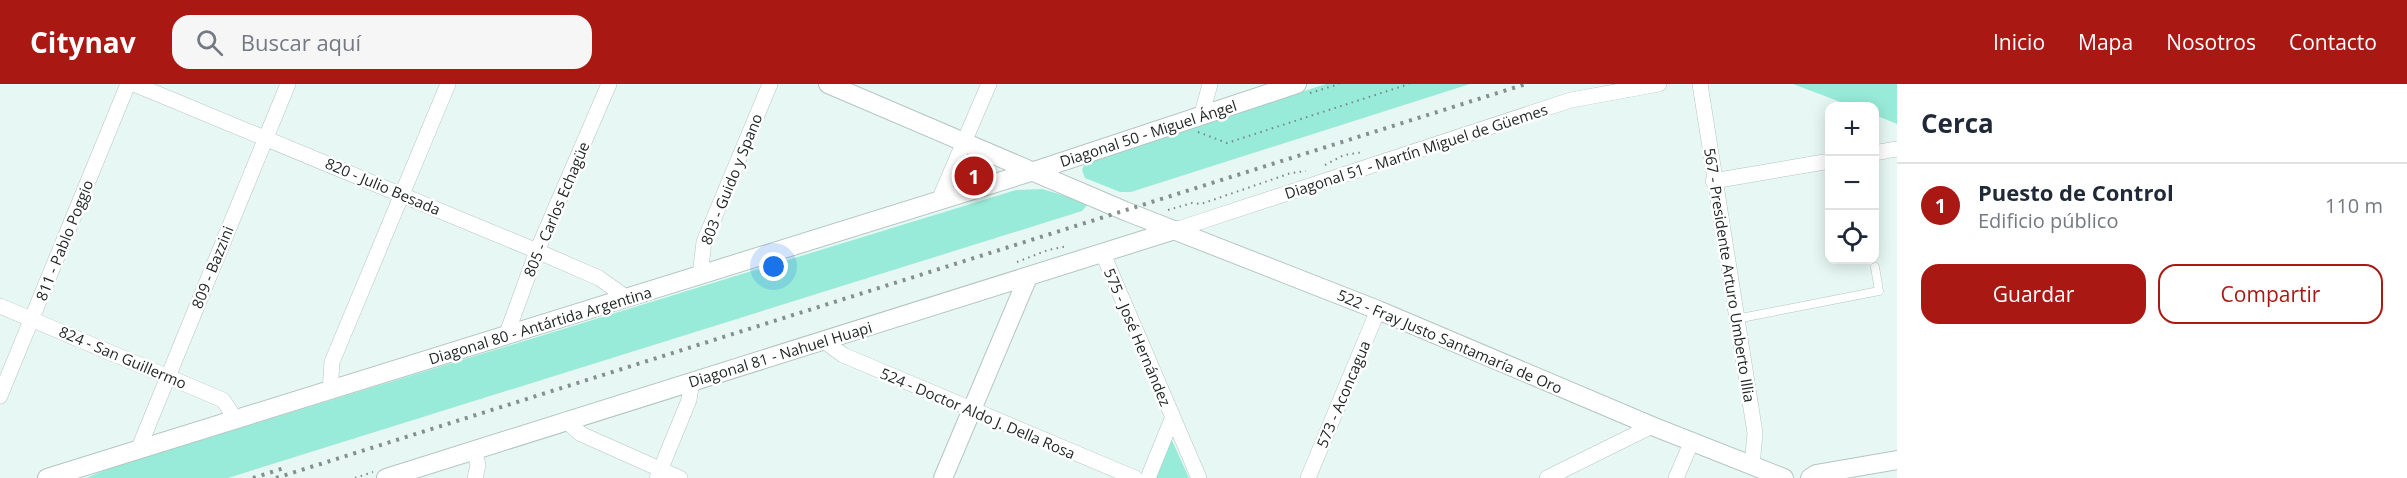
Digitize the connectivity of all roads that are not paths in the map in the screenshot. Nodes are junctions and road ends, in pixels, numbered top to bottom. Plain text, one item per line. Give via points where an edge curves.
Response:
1 (128, 84) edge
2 (134, 84) edge
3 (288, 84) edge
4 (448, 84) edge
5 (609, 84) edge
6 (770, 84) edge
7 (828, 84) edge
8 (989, 84) edge
9 (1210, 84) edge
10 (1297, 84) edge
11 (1659, 84) edge
12 (1700, 84) edge
13 (1199, 122) junction
14 (265, 138) junction
15 (964, 140) junction
16 (1897, 149) edge
17 (1879, 152) edge
18 (1825, 162) edge
19 (1034, 171) junction
20 (1713, 181) junction
21 (402, 194) junction
22 (939, 200) junction
23 (1175, 230) junction
24 (537, 251) junction
25 (1103, 254) junction
26 (1875, 267) dead end
27 (700, 275) junction
28 (1028, 277) junction
29 (627, 298) junction
30 (0, 306) edge
31 (1378, 310) junction
32 (32, 319) junction
33 (1736, 319) junction
34 (506, 336) junction
35 (824, 341) junction
36 (168, 375) junction
37 (692, 381) junction
38 (330, 391) junction
39 (0, 396) edge
40 (971, 411) junction
41 (1172, 419) junction
42 (236, 420) junction
43 (566, 420) junction
44 (1652, 426) junction
45 (1692, 441) junction
46 (474, 449) junction
47 (138, 450) junction
48 (1897, 460) edge
49 (94, 464) junction
50 (1752, 465) junction
51 (658, 474) edge
52 (47, 478) edge
53 (61, 478) edge
54 (386, 478) edge
55 (476, 478) edge
56 (680, 478) edge
57 (943, 478) edge
58 (1135, 478) edge
59 (1148, 478) edge
60 (1199, 478) edge
61 (1308, 478) edge
62 (1547, 478) edge
63 (1676, 478) edge
64 (1784, 478) edge
65 (1809, 478) edge

1 - 32 street, 811 - Pablo Poggio
2 - 14 street, 820 - Julio Besada
3 - 14 street, 809 - Bazzini
4 - 21 street
5 - 24 street, 805 - Carlos Echagüe
6 - 27 street, 803 - Guido y Spano via 704,242
7 - 15 street, 522 - Fray Justo Santamaría de Oro
8 - 15 street
9 - 13 street
10 - 13 street, Diagonal 50 - Miguel Ángel
11 - 23 street, Diagonal 51 - Martín Miguel de Güemes via 1571,100
12 - 20 street, 567 - Presidente Arturo Umberto Illia
13 - 19 street, Diagonal 50 - Miguel Ángel
14 - 21 street, 820 - Julio Besada
14 - 36 street, 809 - Bazzini
15 - 19 street, 522 - Fray Justo Santamaría de Oro
15 - 22 street
16 - 17 street
18 - 20 street
19 - 22 street, Diagonal 80 - Antártida Argentina
19 - 23 street, 522 - Fray Justo Santamaría de Oro
20 - 33 street, 567 - Presidente Arturo Umberto Illia
21 - 24 street, 820 - Julio Besada
21 - 38 street via 332,362
22 - 27 street, Diagonal 80 - Antártida Argentina
23 - 25 street, Diagonal 81 - Nahuel Huapi
23 - 31 street, 522 - Fray Justo Santamaría de Oro
24 - 29 street, 820 - Julio Besada via 599,278
24 - 34 street, 805 - Carlos Echagüe
25 - 28 street, Diagonal 81 - Nahuel Huapi
25 - 41 street, 575 - José Hernández
26 - 33 lane via 1879,291
27 - 29 street, Diagonal 80 - Antártida Argentina
28 - 35 street, Diagonal 81 - Nahuel Huapi
28 - 40 street
29 - 34 street, Diagonal 80 - Antártida Argentina
30 - 32 street, 824 - San Guillermo
31 - 44 street, 522 - Fray Justo Santamaría de Oro
31 - 61 street, 573 - Aconcagua
32 - 36 street, 824 - San Guillermo
32 - 39 street, 811 - Pablo Poggio
33 - 50 street, 567 - Presidente Arturo Umberto Illia via 1755,433
34 - 38 street, Diagonal 80 - Antártida Argentina
35 - 37 street, Diagonal 81 - Nahuel Huapi
35 - 40 street, 524 - Doctor Aldo J. Della Rosa via 843,355
36 - 42 street, 824 - San Guillermo via 222,400
36 - 47 street, 809 - Bazzini
37 - 43 street, Diagonal 81 - Nahuel Huapi
37 - 51 street via 689,400
38 - 42 street, Diagonal 80 - Antártida Argentina
40 - 57 street
40 - 58 street, 524 - Doctor Aldo J. Della Rosa
41 - 59 street, 575 - José Hernández
41 - 60 street, 575 - José Hernández
42 - 47 street, Diagonal 80 - Antártida Argentina
43 - 46 street, Diagonal 81 - Nahuel Huapi
43 - 51 street via 580,434
44 - 45 street, 522 - Fray Justo Santamaría de Oro
44 - 62 street
45 - 50 street, 522 - Fray Justo Santamaría de Oro
45 - 63 street
46 - 54 street, Diagonal 81 - Nahuel Huapi
46 - 55 street
47 - 49 street, Diagonal 80 - Antártida Argentina
48 - 65 street
49 - 52 street, Diagonal 80 - Antártida Argentina
49 - 53 street
50 - 64 street, 522 - Fray Justo Santamaría de Oro
51 - 56 street

